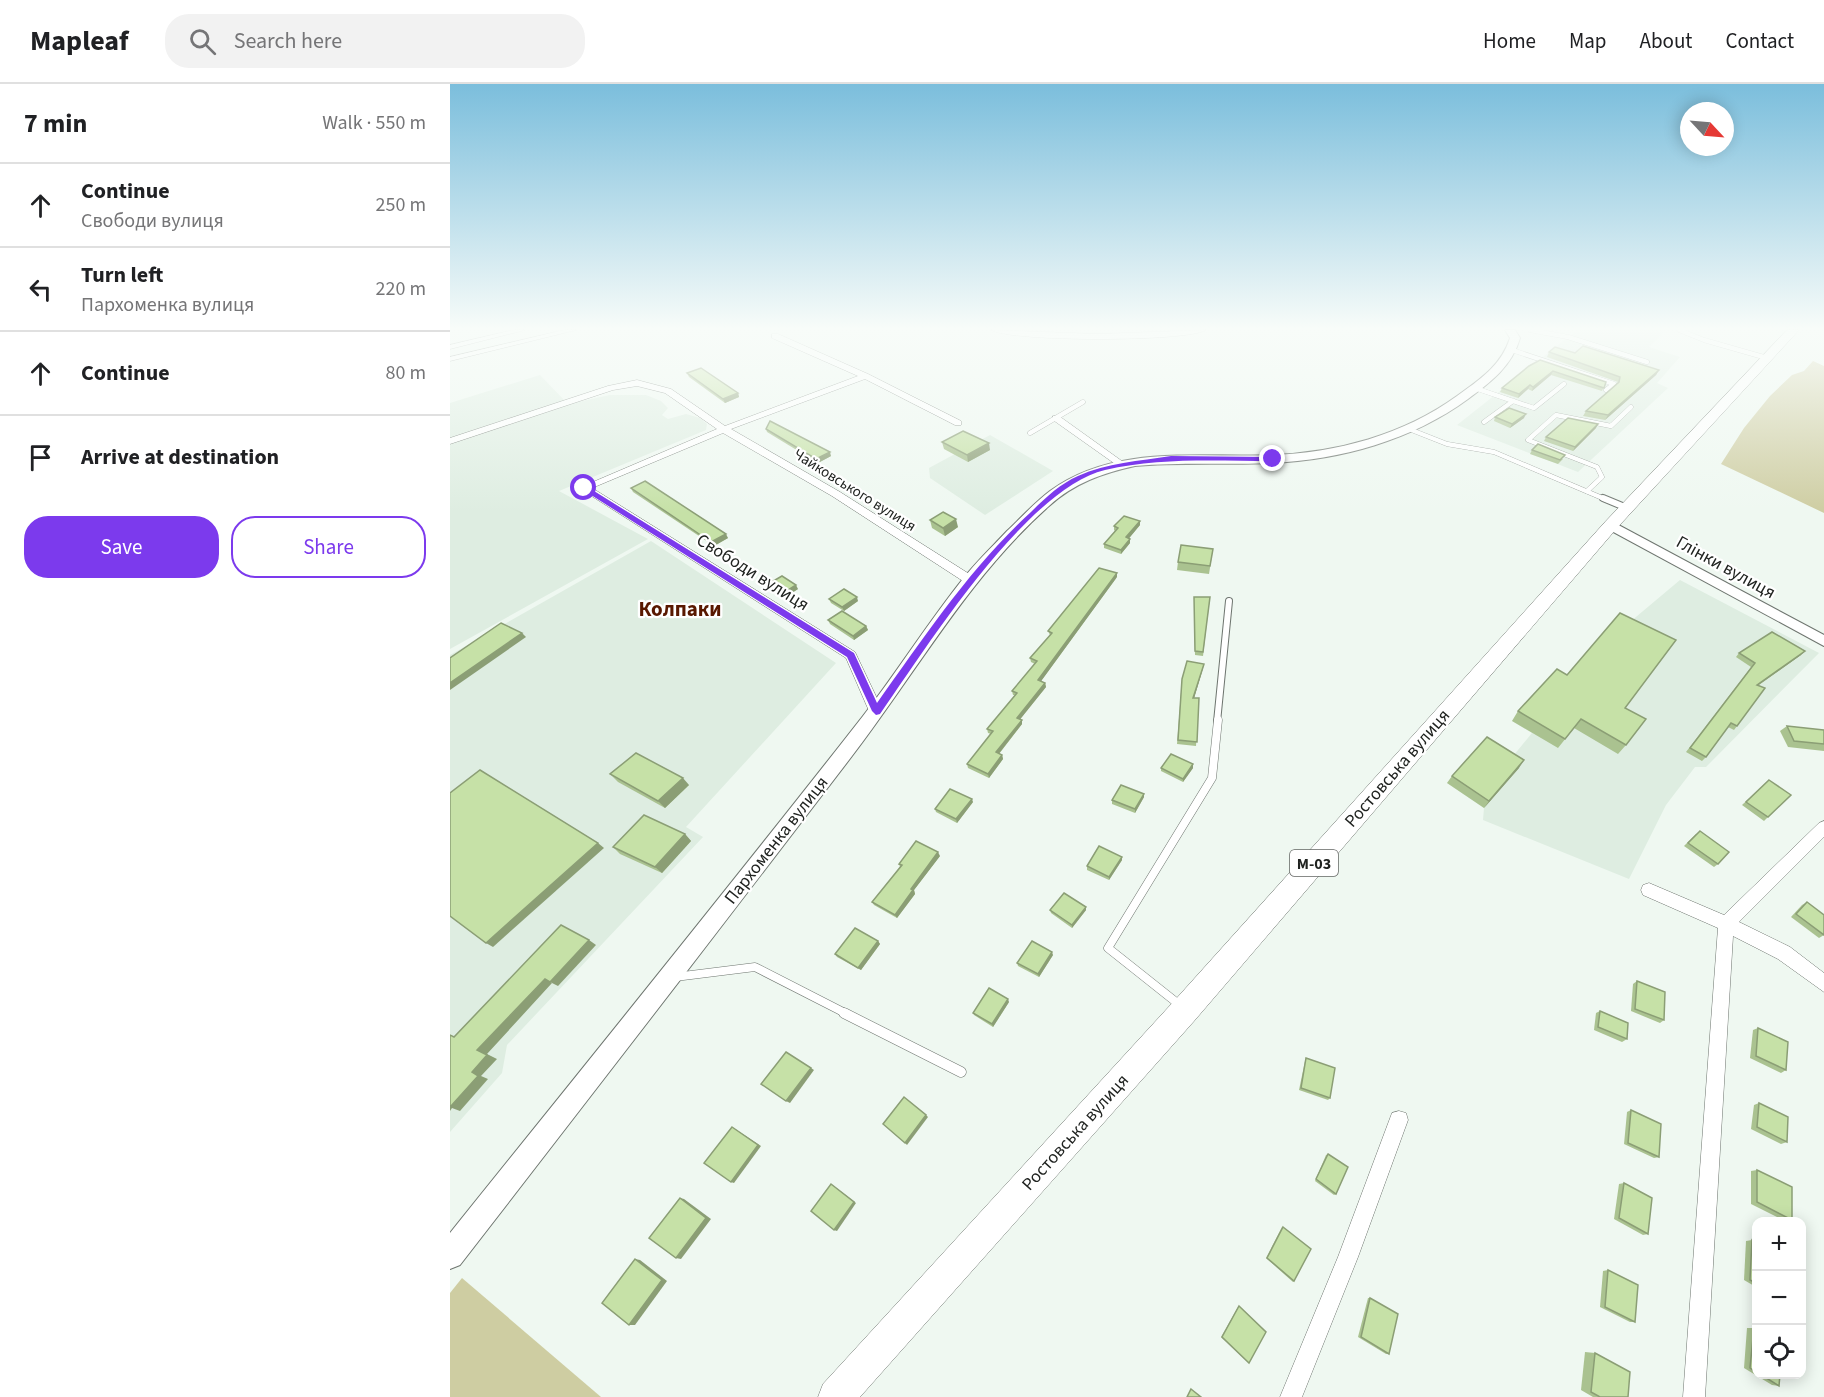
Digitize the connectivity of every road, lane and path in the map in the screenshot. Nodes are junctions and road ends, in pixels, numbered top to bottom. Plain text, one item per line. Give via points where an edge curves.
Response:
1 (601, 391) edge
2 (668, 391) edge
3 (824, 391) edge
4 (895, 391) edge
5 (1471, 391) edge
6 (1485, 391) edge
7 (1555, 391) edge
8 (1736, 391) edge
9 (1513, 401) junction
10 (1083, 402) dead end
11 (1631, 407) dead end
12 (1056, 418) junction
13 (1484, 422) dead end
14 (958, 423) dead end
15 (723, 429) junction
16 (1409, 429) junction
17 (1030, 433) dead end
18 (450, 441) edge
19 (1125, 464) junction
20 (1587, 491) junction
21 (1619, 517) junction
22 (970, 580) junction
23 (1229, 601) dead end
24 (1824, 641) edge
25 (876, 711) junction
26 (1824, 827) edge
27 (1649, 890) dead end
28 (1725, 924) junction
29 (669, 977) junction
30 (1824, 984) edge
31 (1185, 1010) junction
32 (961, 1072) dead end
33 (1399, 1120) dead end
34 (450, 1255) edge
35 (836, 1397) edge
36 (1291, 1397) edge
37 (1694, 1397) edge

1 - 18 street, Чайковського вулиця
2 - 15 street, Чайковського вулиця
3 - 15 street
4 - 14 street
5 - 16 main road, Пархоменка вулиця via 1440,414
6 - 9 lane
7 - 9 lane via 1534,408
8 - 21 highway, Ростовська вулиця / М-03
9 - 13 lane
10 - 12 lane
11 - 20 lane via 1611,426 1556,415 1528,440 1597,467 1602,477
12 - 17 lane
12 - 19 street
15 - 22 street, Чайковського вулиця via 836,494
15 - 25 street, Свободи вулиця via 584,488 851,655
16 - 19 main road, Пархоменка вулиця via 1321,454
16 - 20 lane via 1447,444 1494,452
19 - 22 main road, Пархоменка вулиця via 1102,468 1054,494
20 - 21 lane
21 - 24 street, Глінки вулиця
21 - 31 highway, Ростовська вулиця / М-03
22 - 25 main road, Пархоменка вулиця
23 - 31 lane via 1212,778 1108,948
25 - 29 main road, Пархоменка вулиця
26 - 28 street
27 - 28 street
28 - 30 street via 1784,953
28 - 37 street
29 - 32 lane via 755,967
29 - 34 main road, Пархоменка вулиця
31 - 35 highway, Ростовська вулиця / М-03
33 - 36 street

